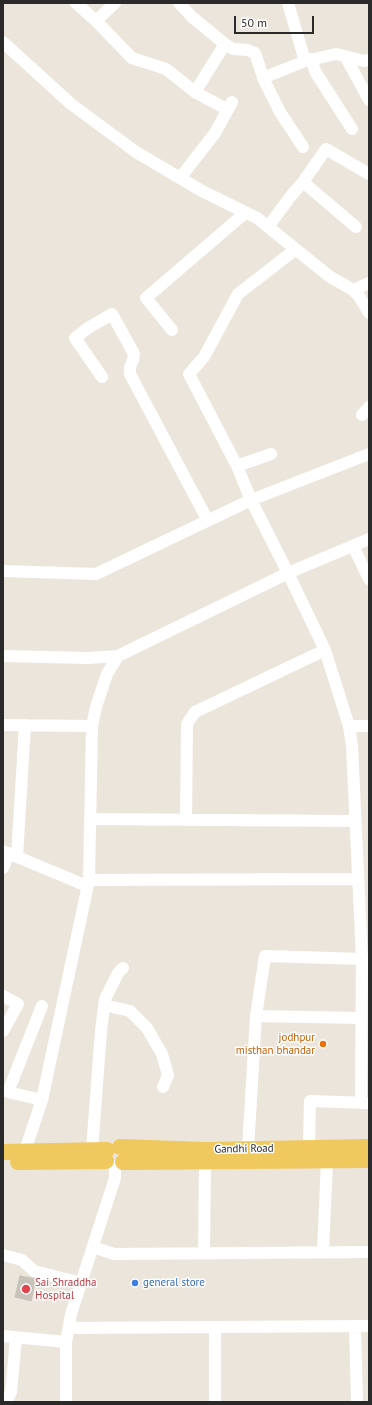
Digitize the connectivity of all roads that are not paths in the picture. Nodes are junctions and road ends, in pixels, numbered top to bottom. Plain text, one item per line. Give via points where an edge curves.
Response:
1 (76, 3) edge
2 (114, 3) edge
3 (179, 3) edge
4 (288, 3) edge
5 (96, 21) junction
6 (4, 43) edge
7 (225, 44) junction
8 (345, 56) junction
9 (308, 60) junction
10 (369, 60) edge
11 (263, 78) junction
12 (195, 92) junction
13 (369, 100) edge
14 (352, 129) dead end
15 (303, 147) dead end
16 (369, 174) edge
17 (180, 178) junction
18 (303, 182) junction
19 (245, 213) junction
20 (268, 227) junction
21 (356, 227) dead end
22 (296, 249) junction
23 (369, 283) edge
24 (353, 290) junction
25 (369, 313) edge
26 (172, 330) dead end
27 (102, 377) dead end
28 (271, 454) dead end
29 (369, 454) edge
30 (237, 466) junction
31 (251, 500) junction
32 (208, 521) junction
33 (369, 539) edge
34 (353, 546) junction
35 (3, 571) edge
36 (288, 573) junction
37 (369, 579) edge
38 (325, 650) junction
39 (3, 656) edge
40 (118, 656) junction
41 (3, 725) edge
42 (25, 725) junction
43 (92, 726) junction
44 (349, 726) junction
45 (369, 726) edge
46 (90, 819) junction
47 (186, 820) junction
48 (355, 821) junction
49 (10, 854) edge
50 (3, 868) edge
51 (358, 879) junction
52 (88, 883) junction
53 (365, 928) edge
54 (362, 959) junction
55 (123, 968) dead end
56 (3, 996) edge
57 (104, 1005) junction
58 (42, 1006) dead end
59 (256, 1016) junction
60 (361, 1018) junction
61 (3, 1031) edge
62 (163, 1087) dead end
63 (42, 1100) junction
64 (365, 1103) edge
65 (369, 1147) edge
66 (309, 1148) junction
67 (248, 1149) junction
68 (25, 1151) junction
69 (3, 1152) edge
70 (110, 1156) junction
71 (327, 1160) junction
72 (369, 1160) edge
73 (205, 1162) junction
74 (3, 1163) edge
75 (93, 1247) junction
76 (324, 1252) junction
77 (369, 1252) edge
78 (204, 1253) junction
79 (3, 1255) edge
80 (82, 1283) junction
81 (355, 1326) junction
82 (369, 1326) edge
83 (215, 1327) junction
84 (69, 1328) junction
85 (3, 1336) edge
86 (16, 1338) junction
87 (66, 1342) junction
88 (6, 1402) edge
89 (66, 1402) edge
90 (215, 1402) edge
91 (357, 1402) edge

1 - 5 street
2 - 5 street
3 - 7 street
4 - 9 street
5 - 12 street via 132,58 166,69
6 - 17 street via 71,104 136,152
7 - 11 street via 233,49 255,53
7 - 12 street
8 - 9 street via 336,54
8 - 10 street
8 - 13 street
9 - 11 street
9 - 14 street
11 - 15 street via 280,112
12 - 17 street via 230,106 215,133
16 - 18 street via 326,149
17 - 19 street
18 - 20 street
18 - 21 street
19 - 20 street
19 - 26 street via 146,298
20 - 22 street
22 - 24 street via 329,276
22 - 30 street via 238,294 204,357 189,374
23 - 24 street
24 - 25 street
27 - 32 street via 75,338 112,314 134,354 130,374
28 - 30 street
29 - 31 street
30 - 31 street
31 - 32 street
31 - 36 street
32 - 35 street via 96,574
33 - 34 street
34 - 36 street
34 - 37 street
36 - 38 street
36 - 40 street
38 - 44 street
38 - 47 street via 195,712 187,724
39 - 40 street
40 - 43 street via 107,674
41 - 42 street
42 - 43 street
42 - 49 street
43 - 46 street
44 - 45 street
44 - 48 street
46 - 47 street
46 - 52 street
47 - 48 street
48 - 51 street
49 - 50 street
49 - 52 street
51 - 52 street
51 - 53 street
52 - 63 street
53 - 54 street
54 - 59 street via 265,956
54 - 60 street
55 - 57 street via 118,973
56 - 61 street via 18,1004
57 - 62 street via 130,1011 147,1028 162,1054 168,1075
57 - 70 street via 101,1031
58 - 63 street via 8,1092
59 - 60 street
59 - 67 street
60 - 64 street
63 - 68 street
64 - 66 street via 310,1101
65 - 66 main road, Gandhi Road
66 - 67 main road, Gandhi Road
67 - 70 main road, Gandhi Road
68 - 69 main road, Gandhi Road
68 - 70 main road, Gandhi Road
70 - 73 main road, Gandhi Road
70 - 74 main road, Gandhi Road
70 - 75 street via 115,1178
71 - 72 main road, Gandhi Road
71 - 73 main road, Gandhi Road
71 - 76 street
73 - 78 street
75 - 78 street via 114,1254
75 - 80 street
76 - 77 street
76 - 78 street
79 - 80 street via 22,1260 34,1271
80 - 84 street
81 - 82 street
81 - 83 street
81 - 91 street
83 - 84 street
83 - 90 street
84 - 87 street
85 - 86 street
86 - 87 street
86 - 88 street via 11,1392
87 - 89 street

